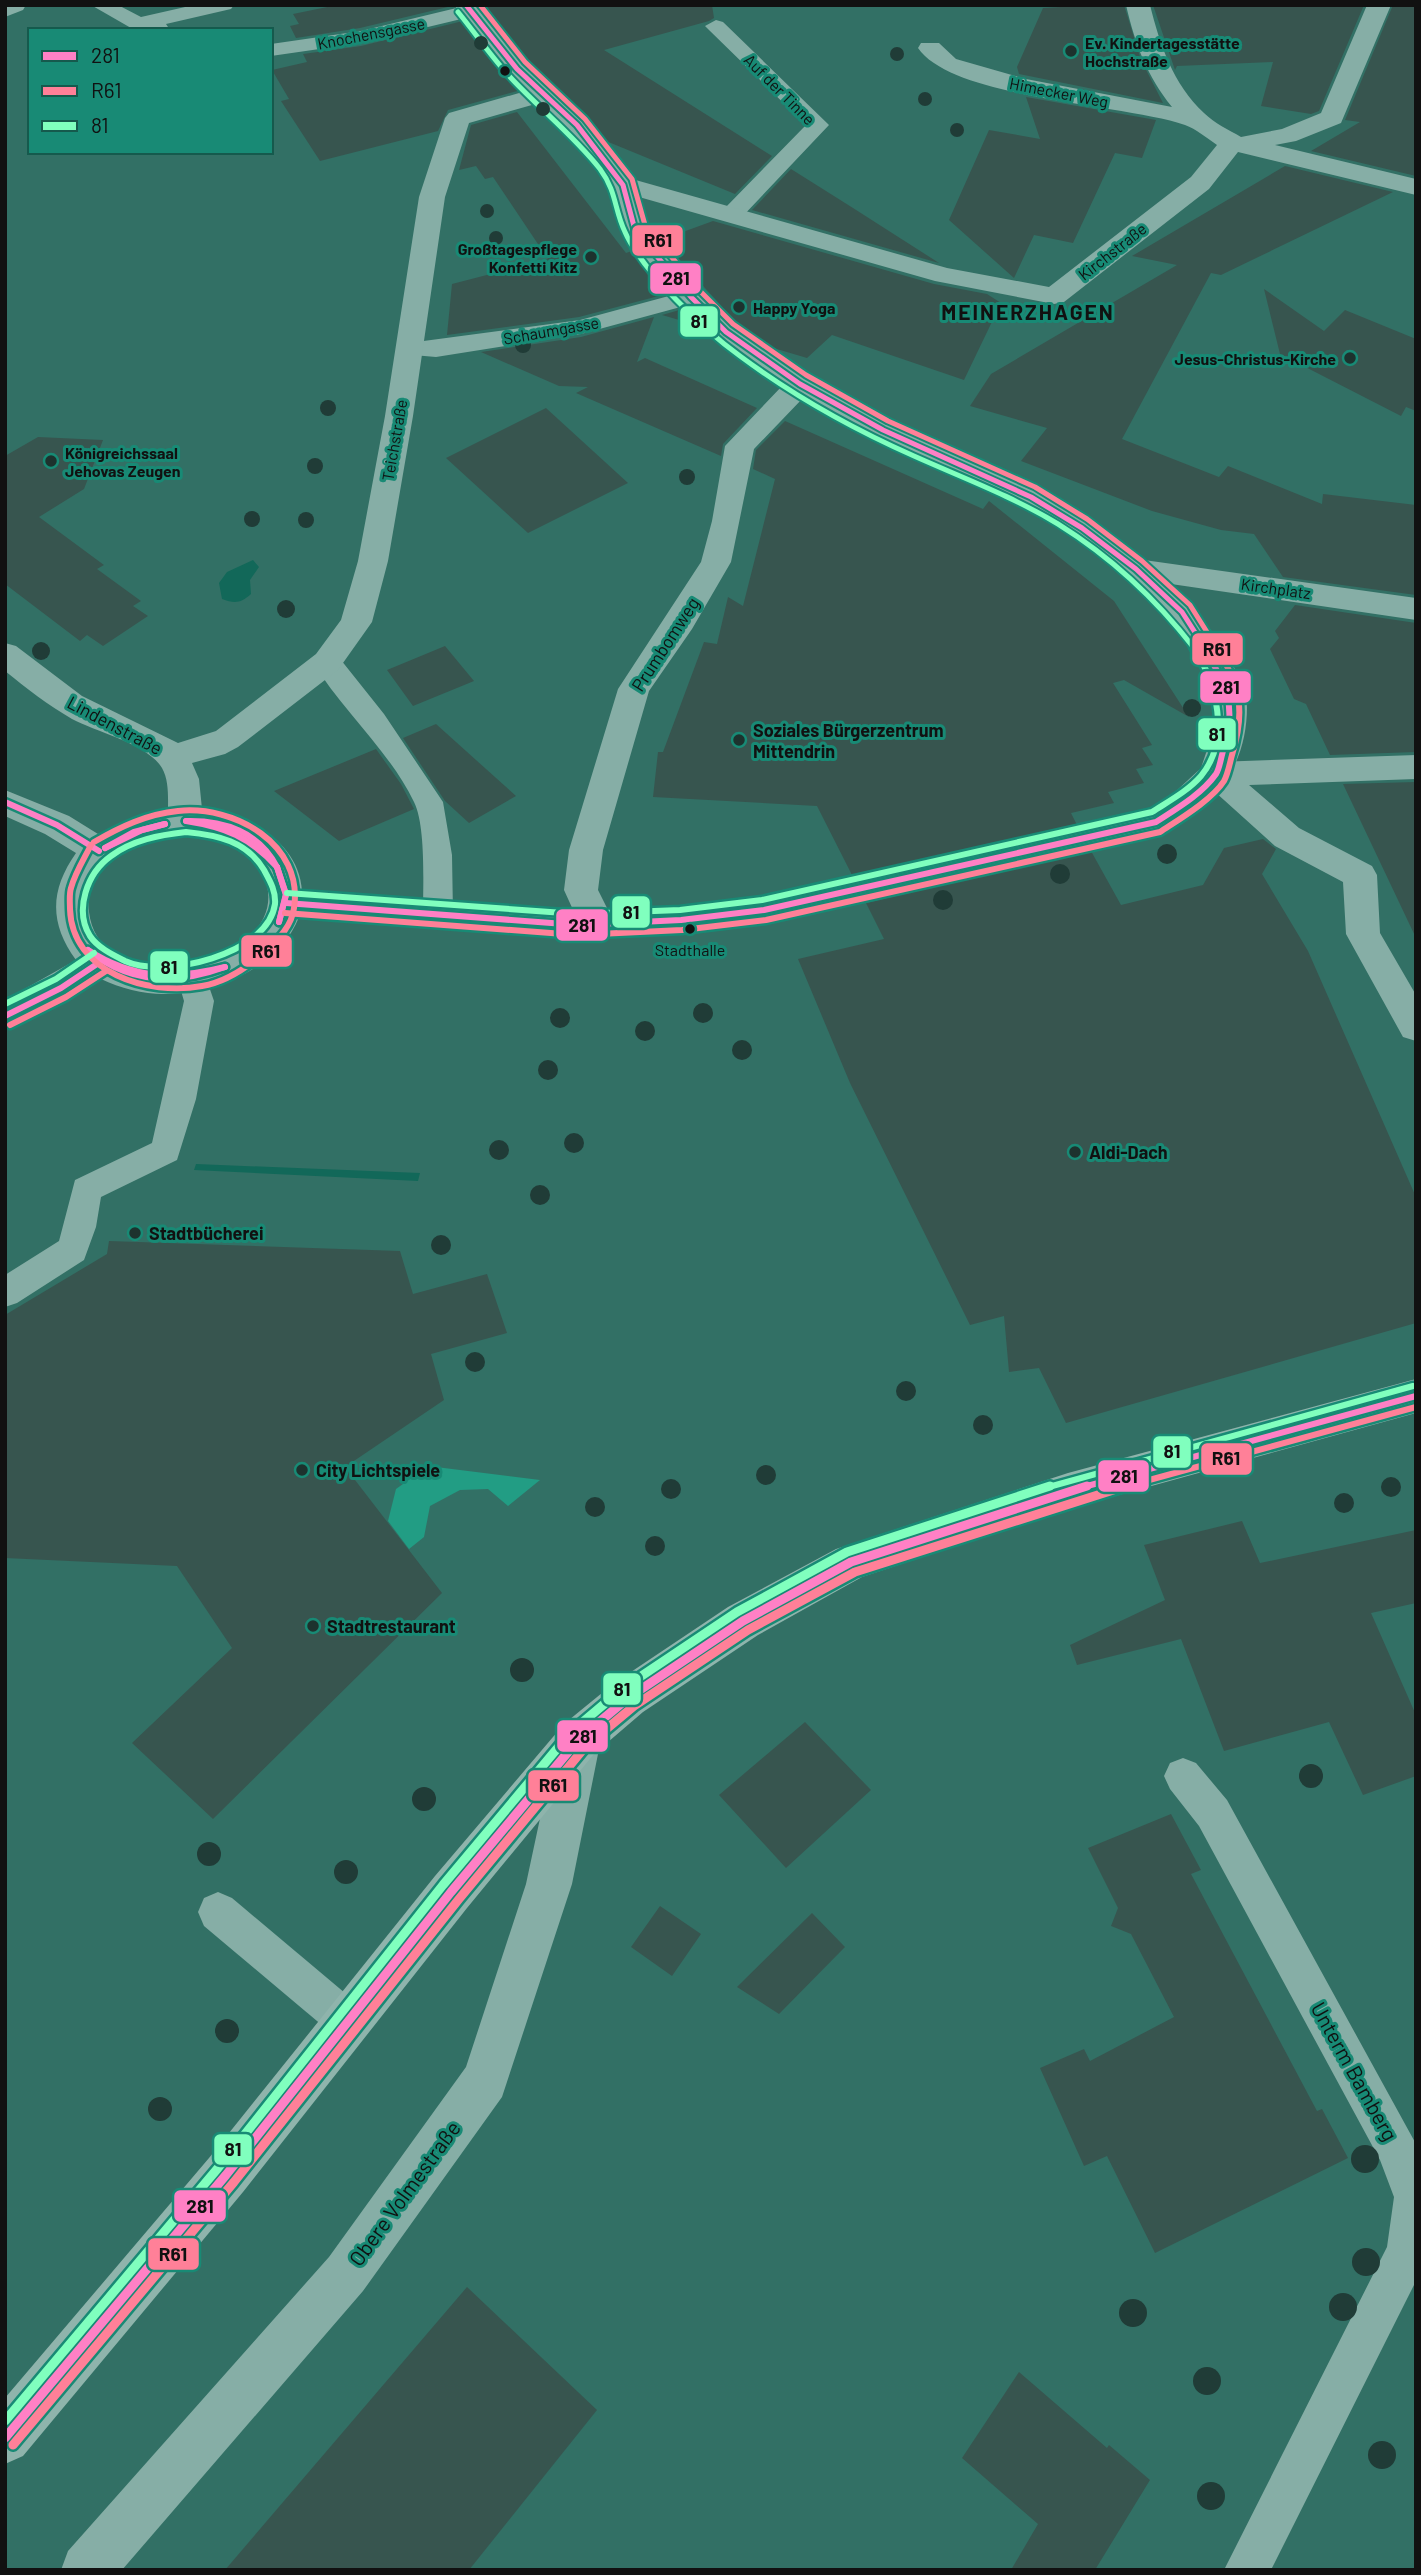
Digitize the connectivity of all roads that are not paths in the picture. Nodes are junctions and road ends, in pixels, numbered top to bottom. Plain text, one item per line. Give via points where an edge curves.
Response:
1 (14, 5) edge
2 (101, 5) edge
3 (223, 5) edge
4 (1138, 5) edge
5 (1379, 5) edge
6 (468, 8) edge
7 (5, 10) edge
8 (138, 24) junction
9 (716, 26) dead end
10 (155, 28) edge
11 (930, 48) dead end
12 (273, 50) edge
13 (546, 93) junction
14 (1195, 119) junction
15 (1232, 143) junction
16 (623, 185) junction
17 (1416, 187) edge
18 (733, 213) junction
19 (691, 297) junction
20 (410, 349) junction
21 (800, 384) junction
22 (1136, 569) junction
23 (1416, 609) edge
24 (5, 654) edge
25 (327, 662) junction
26 (172, 756) junction
27 (1416, 767) edge
28 (1216, 774) junction
29 (5, 802) edge
30 (185, 820) junction
31 (99, 851) junction
32 (286, 903) junction
33 (438, 914) junction
34 (597, 924) junction
35 (100, 962) junction
36 (192, 977) junction
37 (5, 1016) edge
38 (1416, 1027) edge
39 (5, 1293) edge
40 (1416, 1396) edge
41 (579, 1739) junction
42 (1183, 1776) dead end
43 (218, 1912) dead end
44 (349, 2023) junction
45 (5, 2438) edge
46 (87, 2570) edge
47 (1247, 2570) edge

1 - 7 street
2 - 8 lane
3 - 8 lane
4 - 14 street via 1164,82
5 - 15 street via 1332,118 1287,136
6 - 12 lane, Knochensgasse via 361,37
6 - 13 street via 517,69
8 - 10 lane
9 - 18 lane, Auf der Tinne via 818,125
11 - 14 street, Himecker Weg via 947,64 1022,86
13 - 16 street
13 - 20 street, Teichstraße via 458,118 432,197
14 - 15 street
15 - 17 street
15 - 18 street, Kirchstraße via 1200,183 1055,296 972,284
16 - 18 street, Kirchstraße
16 - 19 street via 635,230
19 - 20 lane, Schaumgasse via 581,327
19 - 21 street via 726,332
20 - 25 street, Teichstraße via 373,561 356,622
21 - 22 street via 883,430 1031,497
21 - 34 street, Prumbomweg via 740,446 716,562 634,689 586,850 581,890
22 - 23 street, Kirchplatz
22 - 28 street via 1182,612 1223,678 1231,705
24 - 26 street, Lindenstraße via 93,716
25 - 26 street, Teichstraße via 220,743
25 - 33 lane via 429,802 437,855
26 - 30 street, Lindenstraße via 182,778
27 - 28 street
28 - 34 street via 1156,822 1108,835 764,910
28 - 38 street via 1287,837 1360,875 1363,934
29 - 31 street via 57,825
30 - 31 street via 141,830
30 - 32 street via 223,824 254,838 269,852 286,883
31 - 35 street via 81,870 72,889 70,909 74,932
32 - 33 street
32 - 36 street via 269,938 245,957
33 - 34 street
35 - 36 street via 124,975 158,981
35 - 37 street
36 - 39 lane via 199,1001 166,1151 86,1189 72,1250
40 - 41 main road via 1068,1491 851,1562 732,1628 628,1698
41 - 44 main road
41 - 46 street, Obere Volmestraße via 549,1884 485,2080 346,2274
42 - 47 lane, Unterm Bamberg via 1220,1825 1397,2148 1415,2197 1408,2251
43 - 44 lane
44 - 45 main road

